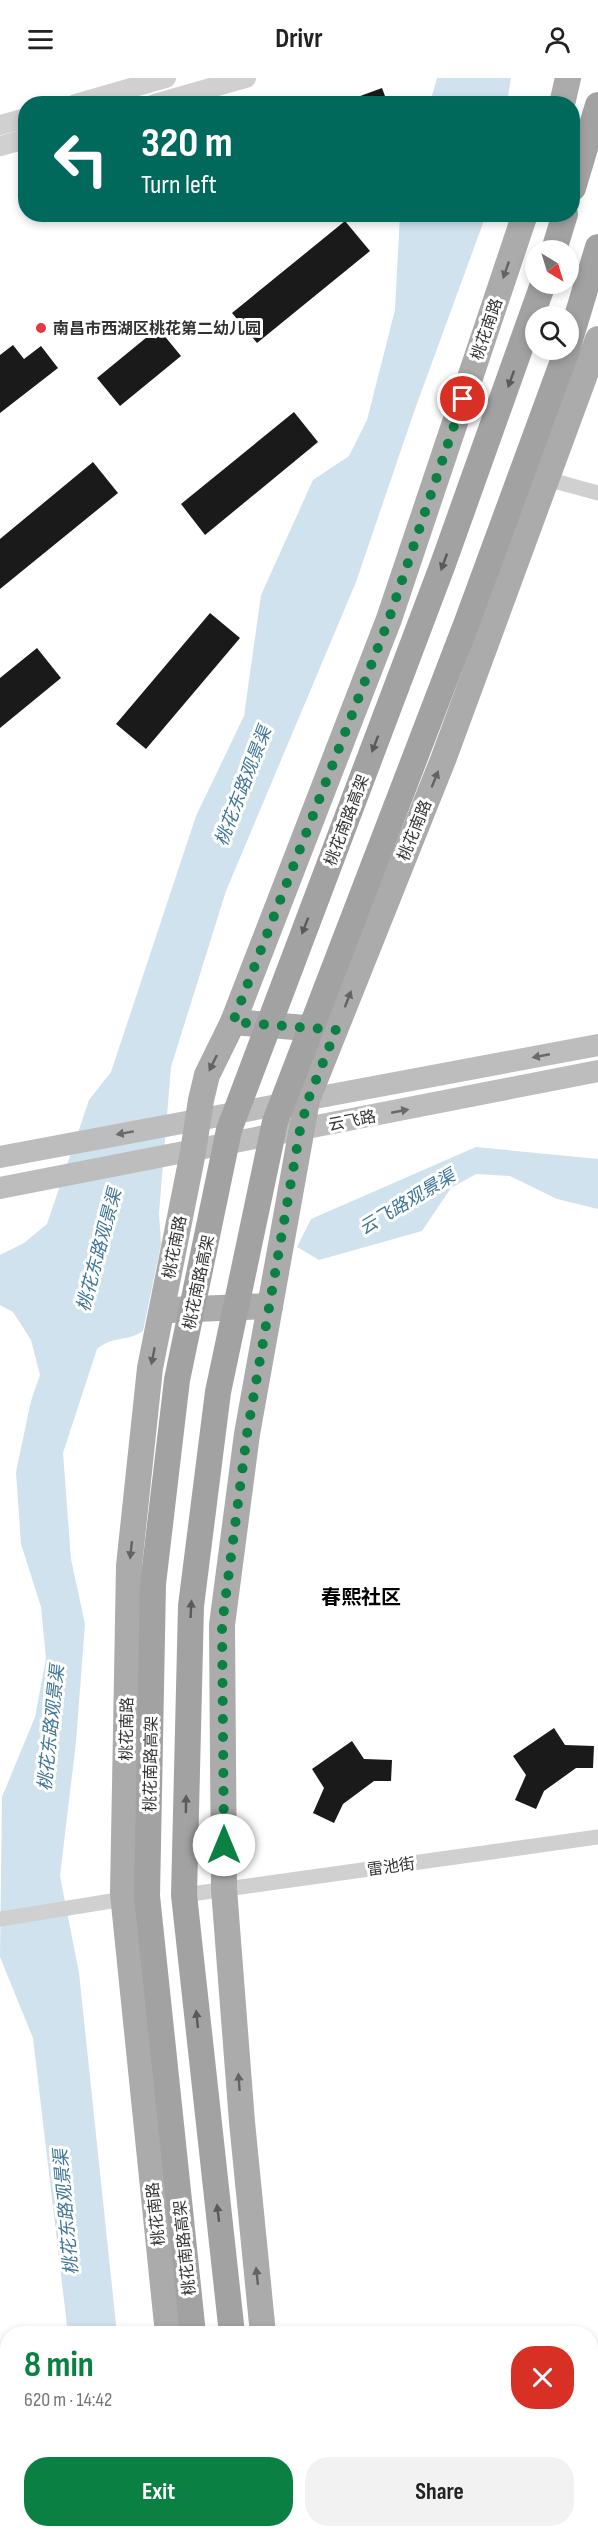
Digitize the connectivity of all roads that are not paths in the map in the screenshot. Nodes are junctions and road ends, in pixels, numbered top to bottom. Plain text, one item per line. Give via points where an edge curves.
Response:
1 (166, 78) edge
2 (246, 78) edge
3 (568, 78) edge
4 (103, 96) edge
5 (182, 96) edge
6 (564, 96) edge
7 (598, 105) edge
8 (18, 120) edge
9 (0, 125) edge
10 (18, 141) edge
11 (0, 146) edge
12 (580, 165) edge
13 (522, 222) edge
14 (563, 222) edge
15 (557, 240) edge
16 (598, 247) edge
17 (539, 294) edge
18 (579, 311) edge
19 (598, 339) edge
20 (564, 360) edge
21 (547, 479) junction
22 (598, 493) edge
23 (233, 1022) junction
24 (336, 1030) junction
25 (598, 1045) edge
26 (598, 1071) edge
27 (308, 1100) junction
28 (190, 1122) junction
29 (300, 1130) junction
30 (185, 1153) junction
31 (0, 1156) edge
32 (0, 1188) edge
33 (270, 1306) junction
34 (162, 1310) junction
35 (598, 1837) edge
36 (224, 1889) junction
37 (184, 1894) junction
38 (135, 1898) junction
39 (0, 1919) edge
40 (167, 2326) edge
41 (192, 2326) edge
42 (231, 2326) edge
43 (262, 2326) edge

1 - 4 street
2 - 5 street
3 - 6 main road
7 - 12 highway
8 - 9 street
10 - 11 street
13 -> 23 main road, 桃花南路 via 389,619
14 - 15 highway
16 - 18 highway
17 -> 38 highway, 桃花南路高架, bridge via 443,564 229,1130 177,1380 153,1584
19 - 21 main road, 桃花南路
37 -> 20 highway, bridge via 191,1606 218,1392 275,1122
21 - 22 street
24 -> 21 main road, 桃花南路 via 443,760
23 - 24 main road
23 -> 28 main road, 桃花南路
24 - 27 main road, 桃花南路
25 -> 27 main road, 云飞路
29 -> 26 main road, 云飞路
27 - 28 main road, 云飞路
27 - 29 main road, 桃花南路
28 - 30 main road, 桃花南路
28 -> 31 main road, 云飞路
29 - 30 main road, 云飞路
29 - 33 main road, 桃花南路
30 - 32 main road, 云飞路
30 - 34 main road, 桃花南路
33 - 34 main road
33 - 36 main road, 桃花南路 via 247,1434 222,1625
34 -> 38 main road, 桃花南路 via 150,1368 129,1566
35 - 36 street, 雷池街
36 - 37 street, 雷池街
43 -> 36 main road, 桃花南路
42 -> 37 highway, bridge
38 - 39 street
38 - 40 main road, 桃花南路
38 - 41 highway, 桃花南路高架, bridge

